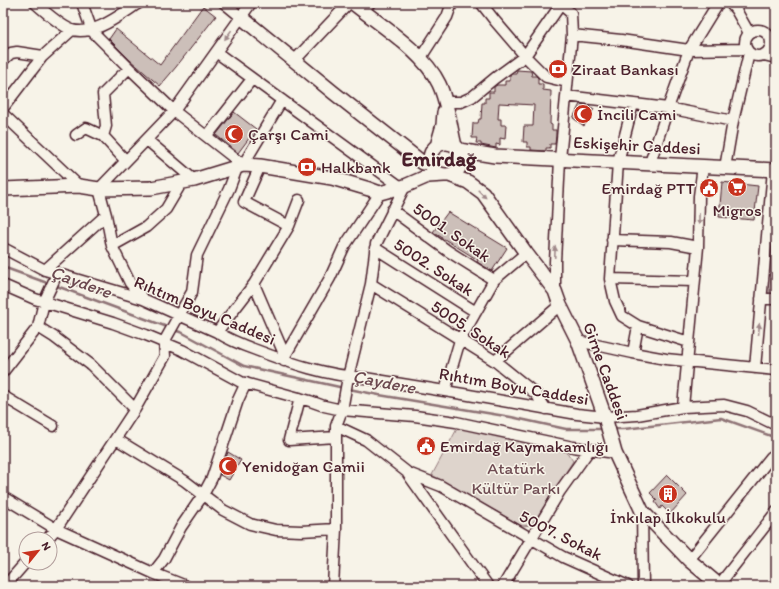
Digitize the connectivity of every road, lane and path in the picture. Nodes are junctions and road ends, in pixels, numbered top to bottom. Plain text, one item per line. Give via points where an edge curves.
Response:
1 (34, 3) edge
2 (82, 3) edge
3 (139, 3) edge
4 (224, 3) edge
5 (251, 3) edge
6 (349, 3) edge
7 (452, 3) edge
8 (481, 3) edge
9 (718, 3) edge
10 (560, 4) edge
11 (361, 5) edge
12 (736, 5) edge
13 (241, 17) junction
14 (72, 30) junction
15 (92, 31) junction
16 (750, 33) junction
17 (572, 35) junction
18 (773, 37) edge
19 (3, 46) edge
20 (689, 50) junction
21 (748, 51) junction
22 (216, 52) junction
23 (11, 53) junction
24 (764, 55) junction
25 (43, 56) junction
26 (525, 56) junction
27 (776, 58) edge
28 (420, 59) junction
29 (3, 60) edge
30 (294, 61) junction
31 (129, 68) junction
32 (252, 78) junction
33 (567, 82) junction
34 (566, 96) junction
35 (282, 100) junction
36 (445, 102) junction
37 (633, 104) junction
38 (3, 108) edge
39 (668, 108) junction
40 (174, 110) junction
41 (3, 114) edge
42 (733, 121) junction
43 (76, 135) dead end
44 (103, 136) junction
45 (207, 136) junction
46 (147, 140) junction
47 (435, 148) junction
48 (457, 148) junction
49 (495, 156) junction
50 (560, 159) junction
51 (126, 161) junction
52 (618, 162) junction
53 (423, 163) junction
54 (650, 163) junction
55 (240, 166) junction
56 (260, 166) junction
57 (703, 166) junction
58 (725, 168) junction
59 (774, 170) edge
60 (451, 173) junction
61 (188, 181) junction
62 (79, 186) junction
63 (403, 186) junction
64 (3, 190) edge
65 (99, 190) junction
66 (380, 193) junction
67 (299, 200) dead end
68 (392, 210) junction
69 (106, 215) junction
70 (290, 226) junction
71 (612, 240) junction
72 (112, 246) junction
73 (698, 247) junction
74 (3, 248) edge
75 (375, 248) junction
76 (526, 254) junction
77 (45, 270) junction
78 (57, 274) junction
79 (494, 280) junction
80 (610, 280) junction
81 (694, 281) junction
82 (254, 284) junction
83 (371, 284) junction
84 (3, 285) edge
85 (555, 291) junction
86 (143, 299) junction
87 (761, 299) junction
88 (776, 299) edge
89 (44, 302) junction
90 (560, 305) junction
91 (476, 312) junction
92 (179, 314) junction
93 (638, 326) junction
94 (38, 327) junction
95 (216, 332) junction
96 (460, 340) junction
97 (578, 340) junction
98 (164, 342) junction
99 (689, 342) junction
100 (633, 354) junction
101 (284, 359) junction
102 (495, 361) junction
103 (687, 361) junction
104 (755, 368) junction
105 (776, 370) edge
106 (3, 372) edge
107 (348, 377) junction
108 (246, 383) junction
109 (445, 391) junction
110 (3, 396) edge
111 (300, 398) junction
112 (682, 407) junction
113 (135, 409) junction
114 (546, 409) junction
115 (342, 410) junction
116 (605, 417) junction
117 (776, 425) edge
118 (53, 426) dead end
119 (336, 432) junction
120 (116, 439) junction
121 (590, 449) junction
122 (613, 450) junction
123 (776, 460) edge
124 (408, 473) junction
125 (203, 495) junction
126 (3, 498) edge
127 (642, 511) junction
128 (776, 512) edge
129 (56, 529) junction
130 (336, 529) junction
131 (530, 539) junction
132 (690, 560) junction
133 (19, 571) edge
134 (153, 574) junction
135 (8, 585) edge
136 (186, 586) edge
137 (333, 586) edge
138 (488, 586) edge
139 (502, 586) edge
140 (628, 586) edge
141 (644, 586) edge
142 (719, 586) edge

1 - 14 street
2 - 15 street
3 - 15 street
4 - 13 street
5 - 13 street
6 - 30 street
7 - 28 street
8 - 26 street
9 - 20 street
10 - 17 street via 571,13
10 - 26 street
11 - 28 main road
12 - 16 street
13 -> 22 street
13 - 30 main road
14 - 15 street
14 - 25 street
15 - 31 street
16 - 18 street via 758,29
16 - 21 street via 745,43
17 - 20 street
17 - 33 street
18 - 24 street via 771,47
19 - 23 street
20 - 21 street
20 - 39 street
21 - 24 street via 756,56
21 - 42 street
22 - 32 street
22 - 40 street
23 - 25 street
23 - 29 street
24 - 27 street
25 - 38 street
26 - 33 street via 546,77
26 - 36 street via 472,97 461,102
28 - 36 main road via 439,84
30 - 53 main road
31 - 40 street
31 - 44 street via 103,94 106,126
32 - 35 street
32 - 45 street
33 - 34 street
34 - 37 street
34 - 50 street
35 - 55 street
35 - 63 street
36 - 47 main road via 443,125
36 - 48 main road
37 - 39 street
37 - 52 street
39 - 42 street
39 - 54 street
40 - 45 street
40 - 46 street
41 - 62 street
42 - 58 street
43 - 44 street via 86,128
44 - 51 street
45 - 55 street
46 - 51 street
46 - 61 street
47 - 48 main road via 446,143
47 - 53 main road
47 - 60 main road via 431,154 431,164 436,171
48 - 49 main road, Eskişehir Caddesi
48 - 60 main road via 462,159
49 - 50 main road, Eskişehir Caddesi
49 - 60 main road, Eskişehir Caddesi
50 - 52 main road, Eskişehir Caddesi
85 -> 50 street
51 - 65 street
52 - 54 main road, Eskişehir Caddesi
52 - 71 street
53 - 63 main road
54 - 57 main road, Eskişehir Caddesi
55 - 56 main road
55 - 61 main road
55 - 92 street via 197,255 192,292
56 - 66 main road via 332,178
56 - 70 street via 244,202
57 - 58 main road, Eskişehir Caddesi
57 -> 73 street via 699,196
58 - 59 main road, Eskişehir Caddesi
59 - 87 street
60 - 63 main road via 428,176
60 -> 76 main road, Girne Caddesi via 483,193
61 - 65 main road via 151,188
61 - 72 street via 166,210 146,227
62 - 64 main road
62 - 65 main road
63 - 66 main road
63 - 68 street
65 - 69 street
66 - 101 street via 344,247 330,278
67 - 70 street
68 - 75 street
68 - 79 street, 5001. Sokak via 448,251
69 - 72 street
69 - 77 street
70 - 82 street
71 - 73 street via 671,242
71 - 80 street
72 - 86 street via 130,283
73 - 81 street
74 - 77 street, Rıhtım Boyu Caddesi
75 - 83 street
75 - 91 street, 5002. Sokak
76 - 79 street
76 - 85 main road, Girne Caddesi
77 - 78 street, Rıhtım Boyu Caddesi
78 - 86 street, Rıhtım Boyu Caddesi
78 - 89 street
79 - 91 street
80 - 81 street
80 - 93 street via 622,316
81 - 99 street
82 - 95 street
82 - 101 street
83 - 96 street, 5005. Sokak
83 - 107 street
84 - 89 street
85 - 90 main road, Girne Caddesi
86 - 92 street, Rıhtım Boyu Caddesi
87 - 88 street
104 -> 87 street
89 - 94 street
89 - 98 street
90 - 97 main road, Girne Caddesi
90 - 102 street
91 - 96 street
92 - 95 street, Rıhtım Boyu Caddesi
92 - 98 street
93 - 99 street
93 - 100 street
94 - 106 street
94 - 113 street via 91,365
95 - 101 street, Rıhtım Boyu Caddesi via 227,339
96 - 102 street, 5005. Sokak
96 - 109 street
97 - 100 street
97 - 116 main road, Girne Caddesi
98 - 108 street
98 - 113 street via 165,356
99 - 103 street
100 - 103 street
101 - 107 street, Rıhtım Boyu Caddesi
102 - 114 street, 5005. Sokak via 536,394
103 - 104 street
103 - 112 street
104 - 105 street
107 - 109 street, Rıhtım Boyu Caddesi
107 - 115 street
108 - 111 street
108 - 125 street via 212,478
109 - 114 street, Rıhtım Boyu Caddesi
110 - 118 street
111 - 115 street
111 - 119 street via 289,440
112 - 116 street, Rıhtım Boyu Caddesi via 637,415
112 - 117 street, Rıhtım Boyu Caddesi via 724,405 746,411
113 - 120 street
114 - 116 street, Rıhtım Boyu Caddesi
115 - 119 street
115 - 121 street via 456,422
116 - 122 main road, Girne Caddesi
119 - 124 street, 5007. Sokak via 366,440
119 - 130 street
120 - 125 street via 185,481
120 - 129 street
121 - 122 street
121 - 131 street
122 - 127 main road, Girne Caddesi
123 - 132 street via 771,457
124 - 131 street, 5007. Sokak via 440,486
124 - 138 street
125 - 130 street via 223,510 250,524 276,530
125 - 134 street
126 - 129 street
127 - 132 main road, Girne Caddesi
127 - 141 street
128 - 142 street
129 - 134 street
130 - 137 street
131 - 139 street
131 - 140 street, 5007. Sokak
132 - 142 main road, Girne Caddesi
133 - 135 street
134 - 136 street

